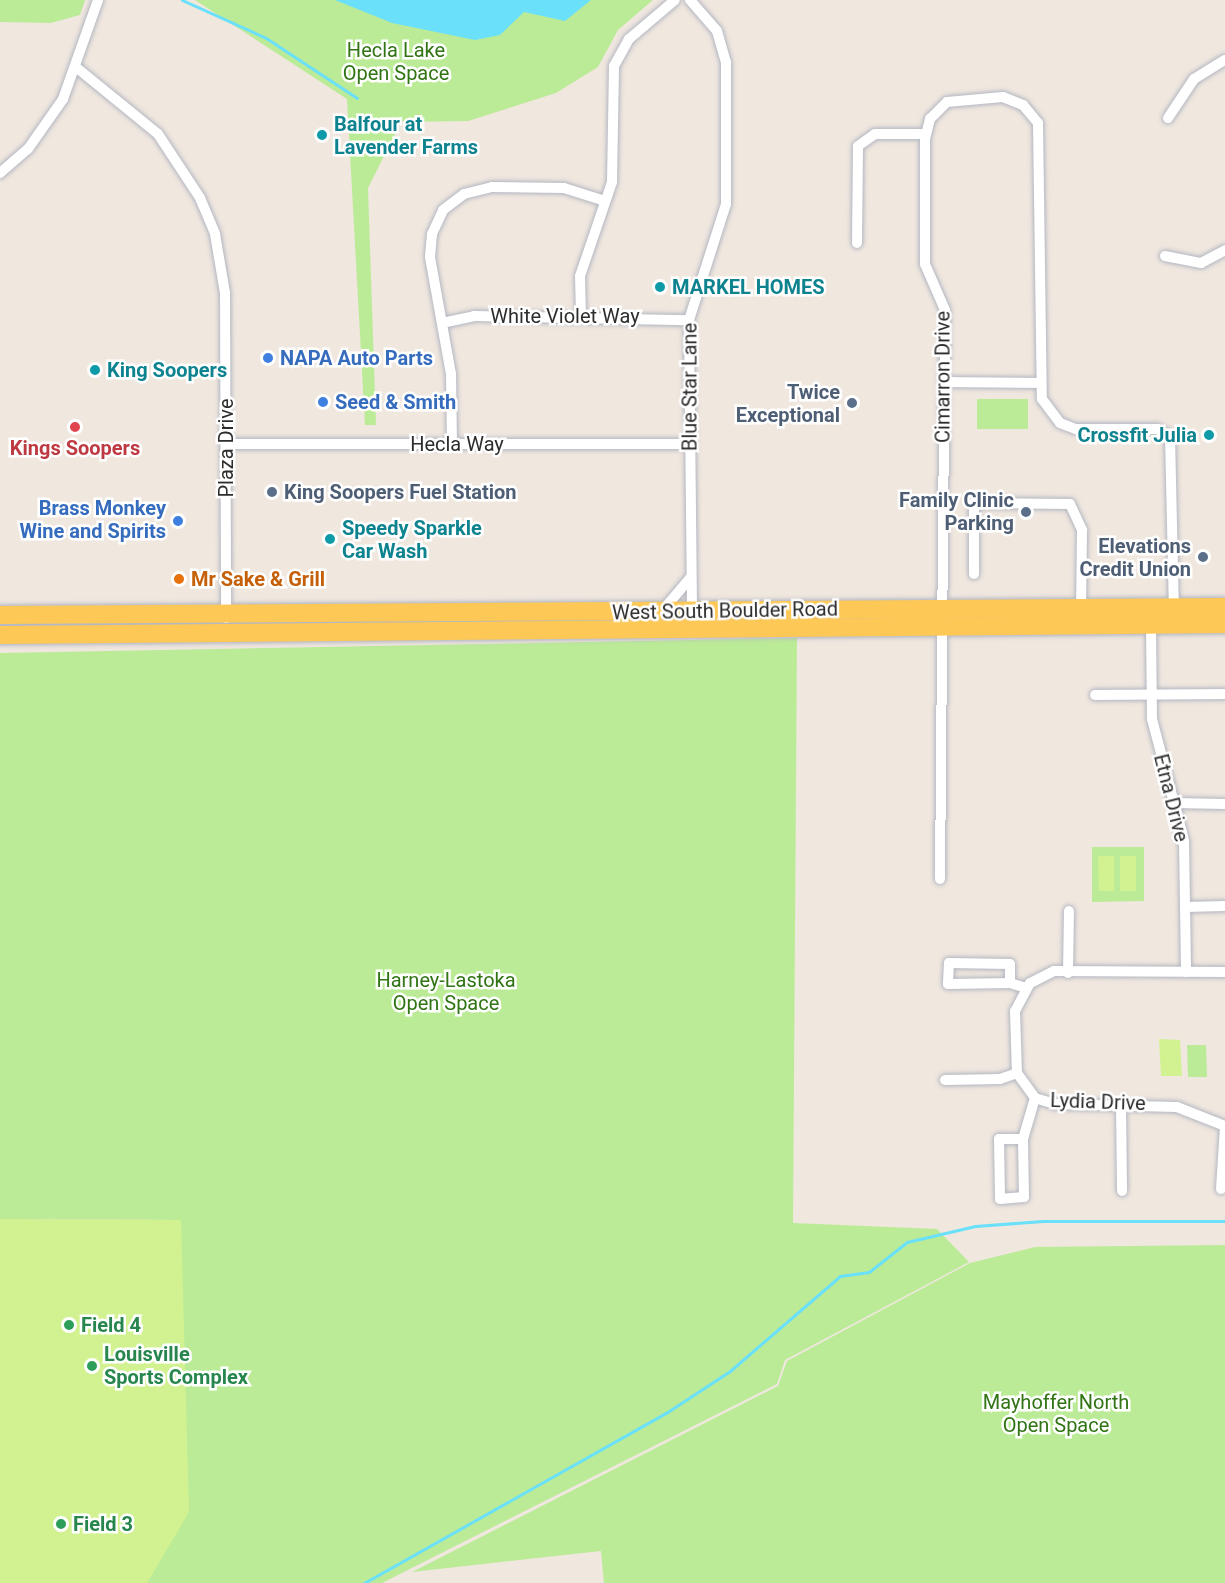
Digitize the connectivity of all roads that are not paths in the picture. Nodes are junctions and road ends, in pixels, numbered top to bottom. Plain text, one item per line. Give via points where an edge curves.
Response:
1 (98, 0) edge
2 (675, 0) edge
3 (690, 0) edge
4 (1225, 60) edge
5 (77, 68) junction
6 (1168, 118) dead end
7 (925, 134) junction
8 (0, 173) edge
9 (605, 201) junction
10 (857, 243) dead end
11 (1225, 250) edge
12 (1165, 256) dead end
13 (581, 316) junction
14 (689, 320) junction
15 (442, 323) junction
16 (944, 382) junction
17 (1040, 383) junction
18 (226, 444) junction
19 (452, 444) junction
20 (689, 444) junction
21 (974, 574) dead end
22 (691, 576) junction
23 (1174, 607) junction
24 (1225, 608) edge
25 (661, 612) junction
26 (0, 615) edge
27 (942, 617) junction
28 (1082, 617) junction
29 (692, 620) junction
30 (226, 624) junction
31 (1225, 624) edge
32 (1151, 625) junction
33 (0, 635) edge
34 (1151, 694) junction
35 (1225, 694) edge
36 (1095, 695) dead end
37 (1174, 803) junction
38 (1225, 804) edge
39 (940, 879) dead end
40 (1225, 906) edge
41 (1185, 907) junction
42 (1069, 911) dead end
43 (1186, 972) junction
44 (1225, 972) edge
45 (1068, 973) junction
46 (1010, 982) junction
47 (1026, 988) junction
48 (1017, 1073) junction
49 (945, 1080) dead end
50 (1035, 1098) junction
51 (1121, 1105) junction
52 (1225, 1126) edge
53 (1023, 1138) junction
54 (1223, 1152) edge
55 (1221, 1190) dead end
56 (1122, 1191) dead end

1 - 5 street
2 - 9 street via 629,39 614,66 612,182
3 - 14 street, Blue Star Lane via 717,31 726,62 726,192 721,226
4 - 6 street via 1194,79
5 - 8 street via 46,125
5 - 18 street, Plaza Drive via 158,134 200,198 215,234 225,293
7 - 10 street via 875,134 858,146
7 - 16 street, Cimarron Drive via 925,264 943,297
7 - 17 street, Cimarron Drive via 936,109 968,96 1014,100 1038,123
9 - 13 street via 580,276
9 - 15 street via 564,188 492,187 464,194 443,210 432,234 430,257
11 - 12 street via 1201,263
13 - 14 street, White Violet Way
13 - 15 street, White Violet Way via 474,316
14 - 20 street, Blue Star Lane
15 - 19 street via 452,374
16 - 17 street
16 - 27 street, Cimarron Drive
17 - 23 street, Cimarron Drive via 1049,412 1076,429 1157,429 1170,436
18 - 19 street, Hecla Way
18 - 30 street, Plaza Drive
19 - 20 street, Hecla Way
20 - 22 street, Blue Star Lane
21 - 28 street via 974,503 1070,504 1082,530
22 - 25 street
22 - 29 street, Blue Star Lane
23 - 24 main road, West South Boulder Road
23 - 28 main road, West South Boulder Road
25 - 29 main road, West South Boulder Road
25 - 30 main road, West South Boulder Road
26 - 30 main road
27 - 28 main road, West South Boulder Road
27 - 29 main road, West South Boulder Road
27 - 39 street, Cimarron Drive
28 - 32 main road, West South Boulder Road
29 - 30 main road, West South Boulder Road
30 - 33 main road
31 - 32 main road, West South Boulder Road
32 - 34 street, Etna Drive
34 - 35 street
34 - 36 street
34 - 37 street, Etna Drive
37 - 38 street
37 - 41 street, Etna Drive via 1184,841
40 - 41 street
41 - 43 street, Etna Drive
42 - 45 street
43 - 44 street
43 - 45 street
45 - 47 street via 1041,975
46 - 46 street via 948,984 949,963 1010,964
46 - 47 street
47 - 48 street via 1015,1011
48 - 49 street via 1000,1079
48 - 50 street, Lydia Drive
50 - 51 street, Lydia Drive via 1055,1104
50 - 53 street
51 - 52 street, Lydia Drive via 1177,1107
51 - 56 street
52 - 54 street
53 - 53 street via 1024,1197 1000,1199 999,1138
54 - 55 street

